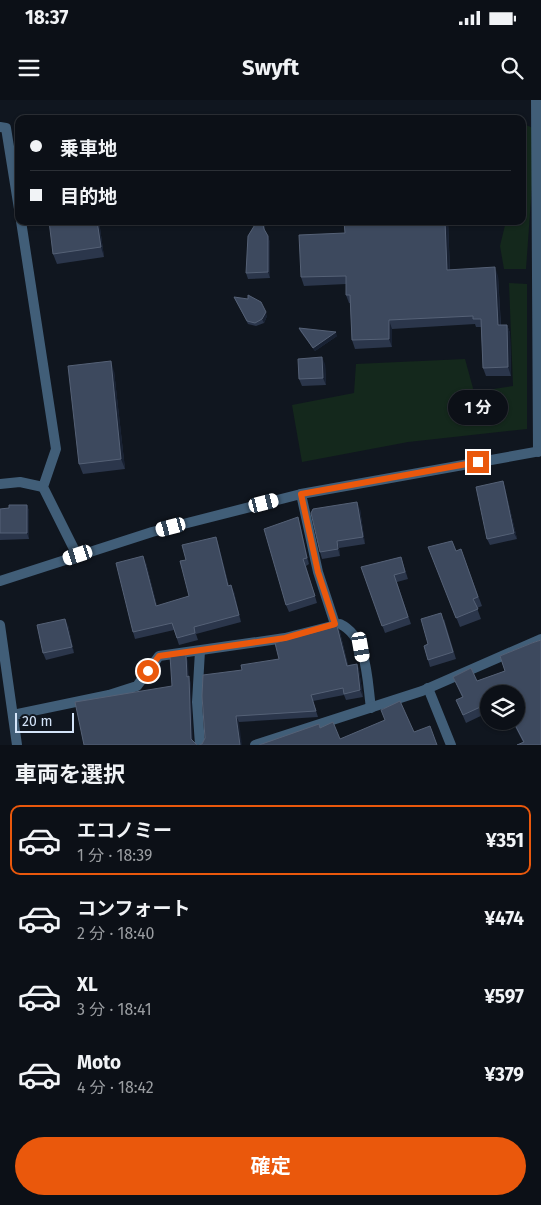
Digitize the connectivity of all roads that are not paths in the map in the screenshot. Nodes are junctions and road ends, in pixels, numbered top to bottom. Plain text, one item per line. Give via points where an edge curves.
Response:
1 (536, 100) edge
2 (0, 127) edge
3 (15, 184) edge
4 (22, 225) edge
5 (539, 257) edge
6 (539, 451) edge
7 (0, 484) edge
8 (43, 487) junction
9 (301, 494) junction
10 (78, 555) junction
11 (0, 581) edge
12 (0, 624) edge
13 (335, 624) junction
14 (541, 639) edge
15 (200, 650) junction
16 (428, 688) junction
17 (372, 708) junction
18 (14, 716) junction
19 (18, 745) edge
20 (200, 745) edge
21 (255, 745) edge
22 (451, 745) edge

1 - 5 street
2 - 3 street via 6,128
4 - 8 street via 56,449
5 - 6 street
6 - 9 street
7 - 8 street via 20,482
8 - 10 street
9 - 10 street via 152,532
9 - 13 street via 318,572
10 - 11 street
12 - 18 street
13 - 15 street via 285,638
13 - 17 street via 349,628 361,647
14 - 16 street
15 - 18 street via 159,656 138,686
15 - 20 street via 196,702
16 - 17 street
16 - 22 street
17 - 21 street
18 - 19 street

